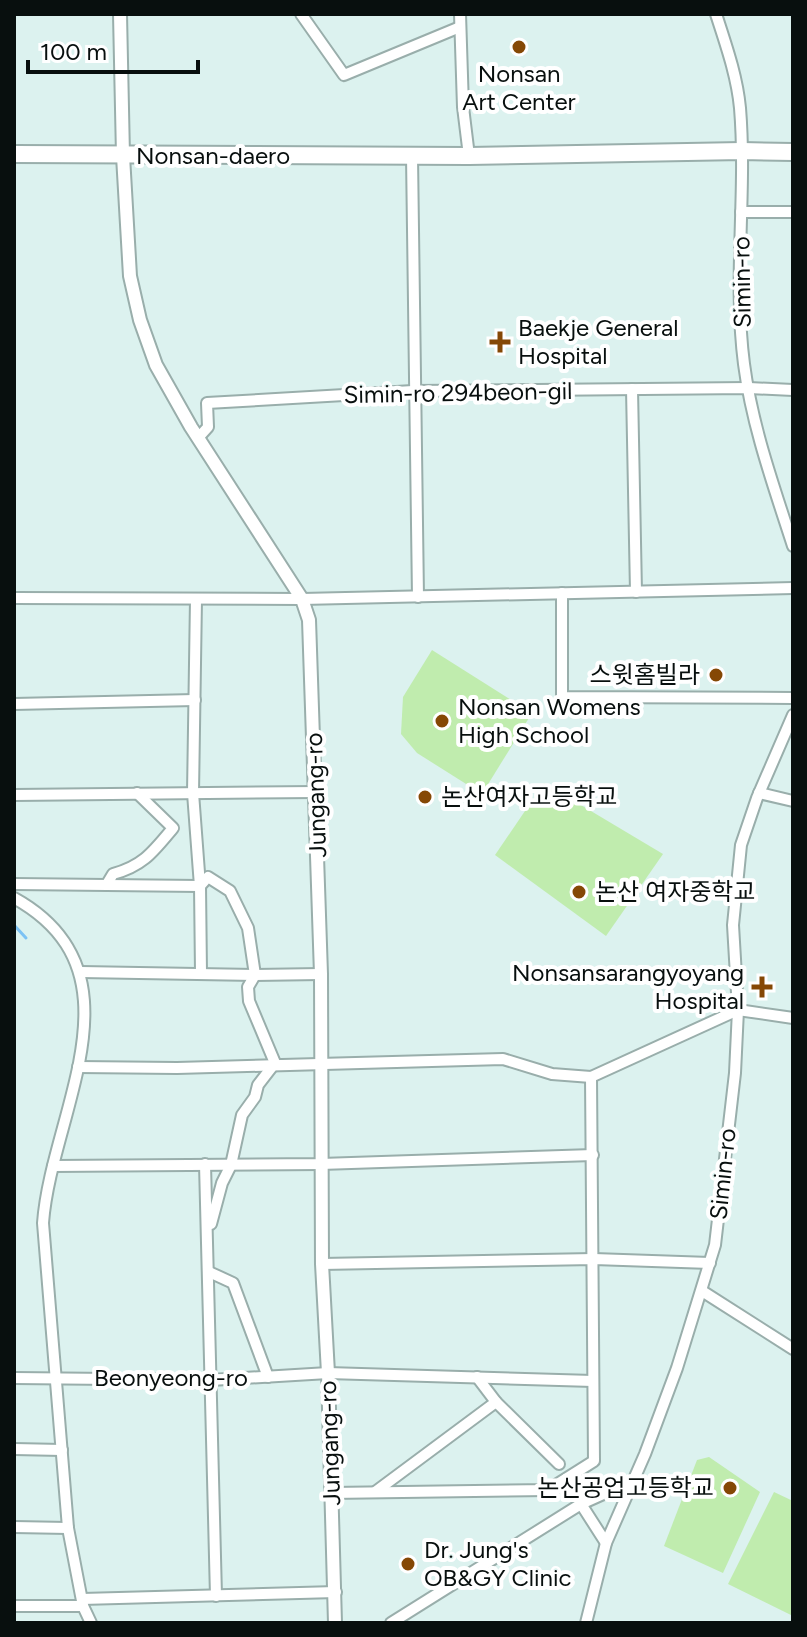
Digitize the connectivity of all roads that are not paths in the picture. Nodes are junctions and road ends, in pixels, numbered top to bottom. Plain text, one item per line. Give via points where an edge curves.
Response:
1 (120, 14) edge
2 (301, 14) edge
3 (460, 14) edge
4 (716, 14) edge
5 (460, 27) junction
6 (793, 143) edge
7 (742, 151) junction
8 (793, 152) edge
9 (14, 154) edge
10 (123, 156) junction
11 (412, 156) junction
12 (469, 156) junction
13 (741, 212) junction
14 (793, 212) edge
15 (749, 388) junction
16 (632, 389) junction
17 (793, 390) edge
18 (413, 391) junction
19 (198, 438) junction
20 (793, 546) edge
21 (793, 588) edge
22 (636, 592) junction
23 (562, 593) junction
24 (418, 597) junction
25 (14, 598) edge
26 (196, 599) junction
27 (302, 599) junction
28 (793, 698) edge
29 (195, 700) junction
30 (14, 704) edge
31 (793, 715) edge
32 (317, 792) junction
33 (137, 793) junction
34 (193, 793) junction
35 (759, 793) junction
36 (14, 795) edge
37 (793, 801) edge
38 (14, 884) edge
39 (107, 884) junction
40 (200, 886) junction
41 (14, 898) edge
42 (81, 972) junction
43 (201, 973) junction
44 (321, 974) junction
45 (255, 975) junction
46 (738, 1010) junction
47 (793, 1018) edge
48 (275, 1063) junction
49 (322, 1063) junction
50 (78, 1067) junction
51 (591, 1077) junction
52 (593, 1155) junction
53 (205, 1164) junction
54 (321, 1164) junction
55 (231, 1165) junction
56 (53, 1166) junction
57 (207, 1237) junction
58 (594, 1259) junction
59 (710, 1263) junction
60 (322, 1264) junction
61 (209, 1272) junction
62 (702, 1291) junction
63 (793, 1349) edge
64 (328, 1373) junction
65 (268, 1377) junction
66 (477, 1377) junction
67 (14, 1378) edge
68 (57, 1379) junction
69 (211, 1380) junction
70 (593, 1381) junction
71 (496, 1402) junction
72 (14, 1449) edge
73 (62, 1450) junction
74 (559, 1464) dead end
75 (630, 1482) junction
76 (331, 1493) junction
77 (374, 1493) junction
78 (581, 1504) junction
79 (14, 1527) edge
80 (68, 1528) junction
81 (606, 1543) junction
82 (336, 1592) junction
83 (216, 1596) junction
84 (82, 1602) junction
85 (14, 1606) edge
86 (91, 1623) edge
87 (335, 1623) edge
88 (391, 1623) edge
89 (586, 1623) edge

1 - 10 street, Jungang-ro
2 - 5 street via 344,75
3 - 5 street
4 - 7 street, Simin-ro via 740,106
5 - 12 street
6 - 7 main road, Nonsan-daero
7 - 8 main road, Nonsan-daero
7 - 12 main road, Nonsan-daero
7 - 13 street, Simin-ro
9 - 10 main road, Nonsan-daero
10 - 11 main road, Nonsan-daero
10 - 19 street, Jungang-ro via 130,276 140,320 156,365
11 - 12 main road, Nonsan-daero
11 - 18 street
13 - 14 street
13 - 15 street, Simin-ro via 740,311
15 - 16 street, Simin-ro 294beon-gil
15 - 17 street, Simin-ro 294beon-gil
15 - 20 street, Simin-ro
16 - 18 street, Simin-ro 294beon-gil
16 - 22 street
18 - 19 street, Simin-ro 294beon-gil via 207,403 208,427
18 - 24 street
19 - 27 street, Jungang-ro
21 - 22 street
22 - 23 street
23 - 24 street
23 - 28 street via 562,697
24 - 27 street
25 - 26 street
26 - 27 street
26 - 29 street
27 - 32 street, Jungang-ro via 309,620
29 - 30 street
29 - 34 street
31 - 35 street, Simin-ro
32 - 34 street
32 - 44 street, Jungang-ro
33 - 34 street
33 - 36 street
33 - 39 street via 173,828 150,856 113,874
34 - 40 street
35 - 37 street
35 - 46 street, Simin-ro via 741,845 736,881
38 - 39 street
39 - 40 street
40 - 43 street
40 - 45 street via 208,877 230,891 248,928
41 - 42 street via 36,910
42 - 43 street
42 - 50 street via 86,1006
43 - 45 street
44 - 45 street
44 - 49 street, Jungang-ro
45 - 48 street via 248,987 249,1001
46 - 47 street
46 - 51 street
46 - 59 street, Simin-ro
48 - 49 street
48 - 50 street
48 - 55 street via 242,1115
49 - 51 street via 503,1059 552,1074
49 - 54 street, Jungang-ro
50 - 56 street
51 - 52 street
52 - 54 street
52 - 58 street
53 - 55 street
53 - 56 street
53 - 57 street
54 - 55 street
54 - 60 street, Jungang-ro
55 - 57 street
56 - 68 street via 43,1223
57 - 61 street
58 - 59 street
58 - 60 street
58 - 70 street
59 - 62 street, Simin-ro
60 - 64 street, Jungang-ro
61 - 65 street via 233,1283
61 - 69 street
62 - 63 street
62 - 75 street, Simin-ro via 645,1454
64 - 65 street, Beonyeong-ro
64 - 66 street, Beonyeong-ro
64 - 76 street, Jungang-ro
65 - 69 street, Beonyeong-ro
66 - 70 street, Beonyeong-ro
66 - 71 street
67 - 68 street, Beonyeong-ro
68 - 69 street, Beonyeong-ro
68 - 73 street
69 - 83 street
70 - 77 street via 594,1461 548,1490
71 - 74 street
71 - 77 street
72 - 73 street
73 - 80 street
75 - 78 street
75 - 81 street, Simin-ro
76 - 77 street
76 - 82 street, Jungang-ro
78 - 81 street
78 - 88 street
79 - 80 street
80 - 84 street
81 - 89 street, Simin-ro
82 - 83 street
82 - 87 street, Jungang-ro
83 - 84 street
84 - 85 street
84 - 86 street

